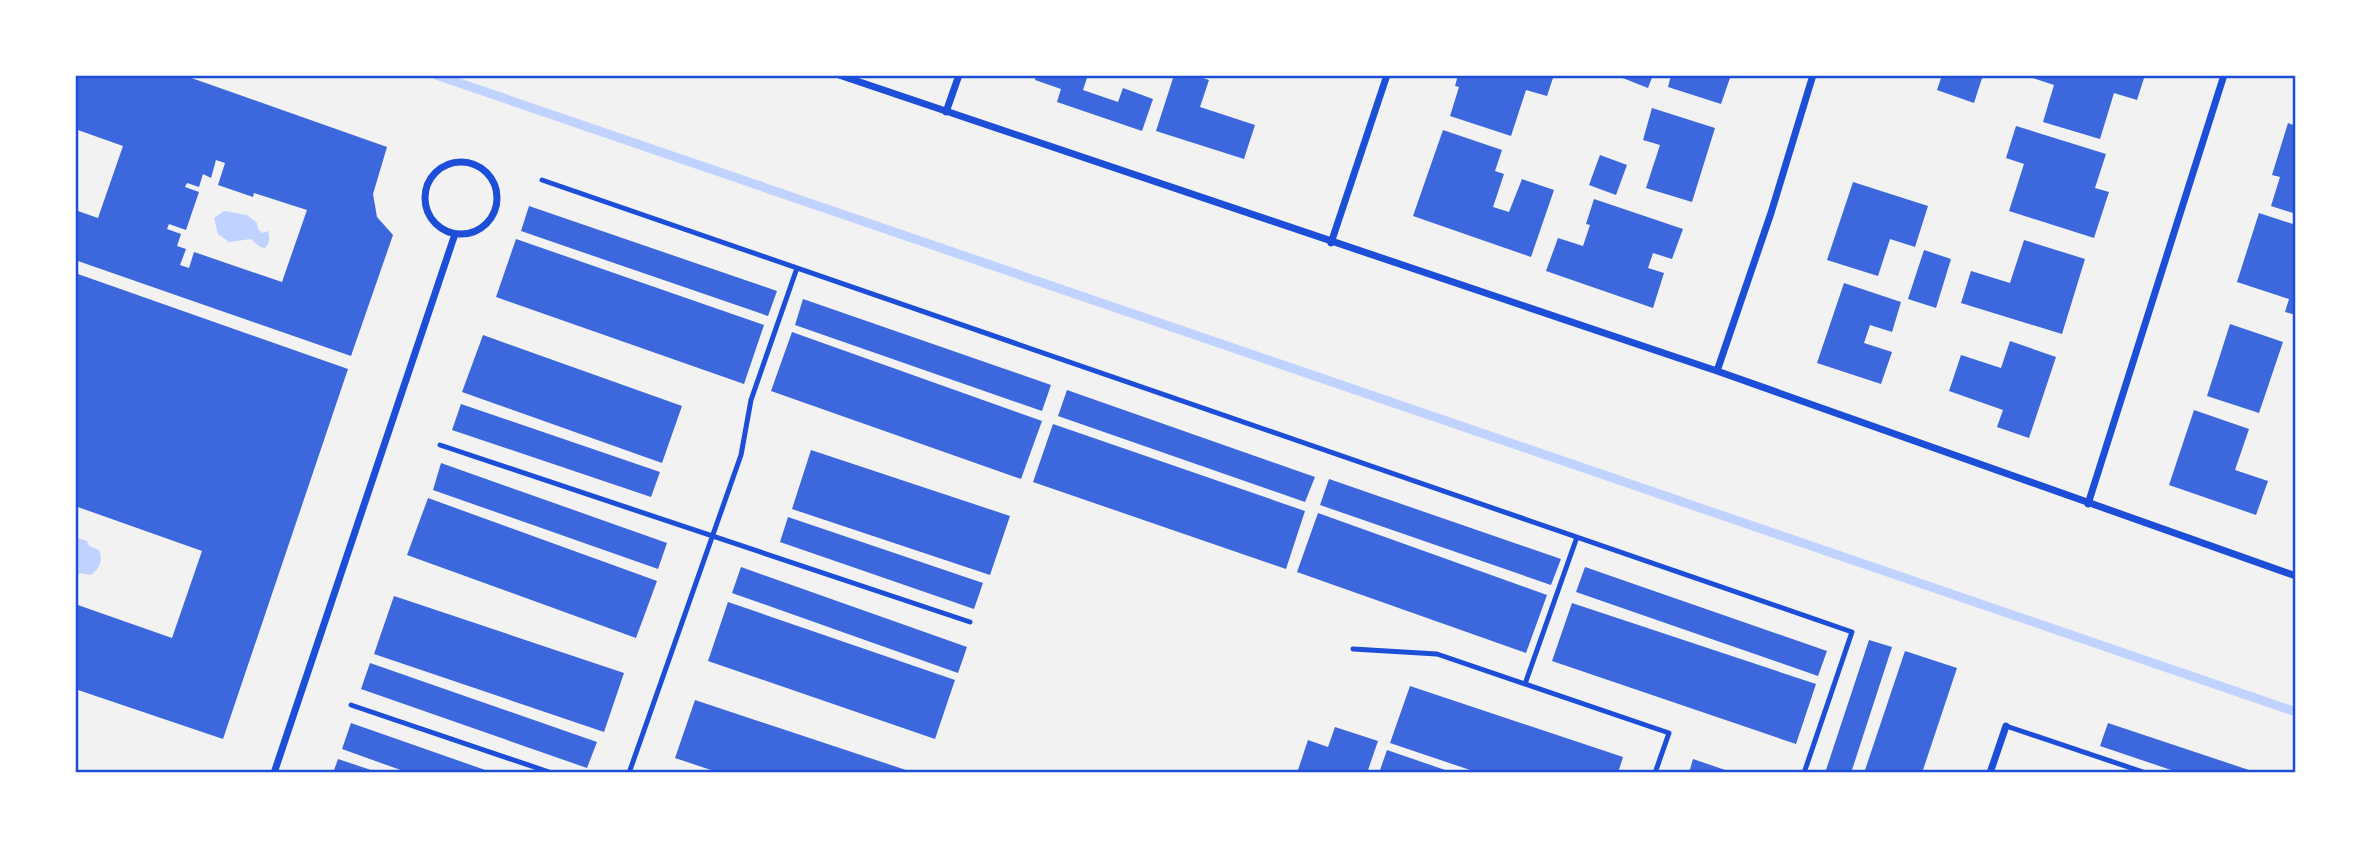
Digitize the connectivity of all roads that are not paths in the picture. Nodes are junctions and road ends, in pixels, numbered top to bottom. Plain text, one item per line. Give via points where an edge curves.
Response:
1 (839, 75) edge
2 (959, 75) edge
3 (1387, 75) edge
4 (1813, 75) edge
5 (2224, 75) edge
6 (946, 112) junction
7 (542, 180) dead end
8 (455, 234) junction
9 (1331, 243) junction
10 (797, 268) junction
11 (1717, 371) junction
12 (439, 445) dead end
13 (2088, 504) junction
14 (711, 537) junction
15 (1577, 537) junction
16 (2296, 576) edge
17 (970, 622) dead end
18 (1353, 649) dead end
19 (1525, 684) junction
20 (351, 705) dead end
21 (2006, 726) joint
22 (274, 773) edge
23 (552, 773) edge
24 (629, 773) edge
25 (1655, 773) edge
26 (1804, 773) edge
27 (1990, 773) edge
28 (2146, 773) edge

1 - 6 street
2 - 6 street
3 - 9 street
4 - 11 street
5 - 13 street
6 - 9 street
7 - 10 lane
8 - 8 street via 467,234 488,223 497,200 491,177 460,162 438,170 425,190 434,223
8 - 22 street
9 - 11 street
10 - 14 lane via 751,400 741,455
10 - 15 lane
11 - 13 street
12 - 14 lane
13 - 16 street
14 - 17 lane
14 - 24 lane
15 - 19 lane
15 - 26 lane via 1852,632
18 - 19 lane via 1437,654
19 - 25 lane via 1669,733
20 - 23 lane
21 - 27 street
21 - 28 lane

